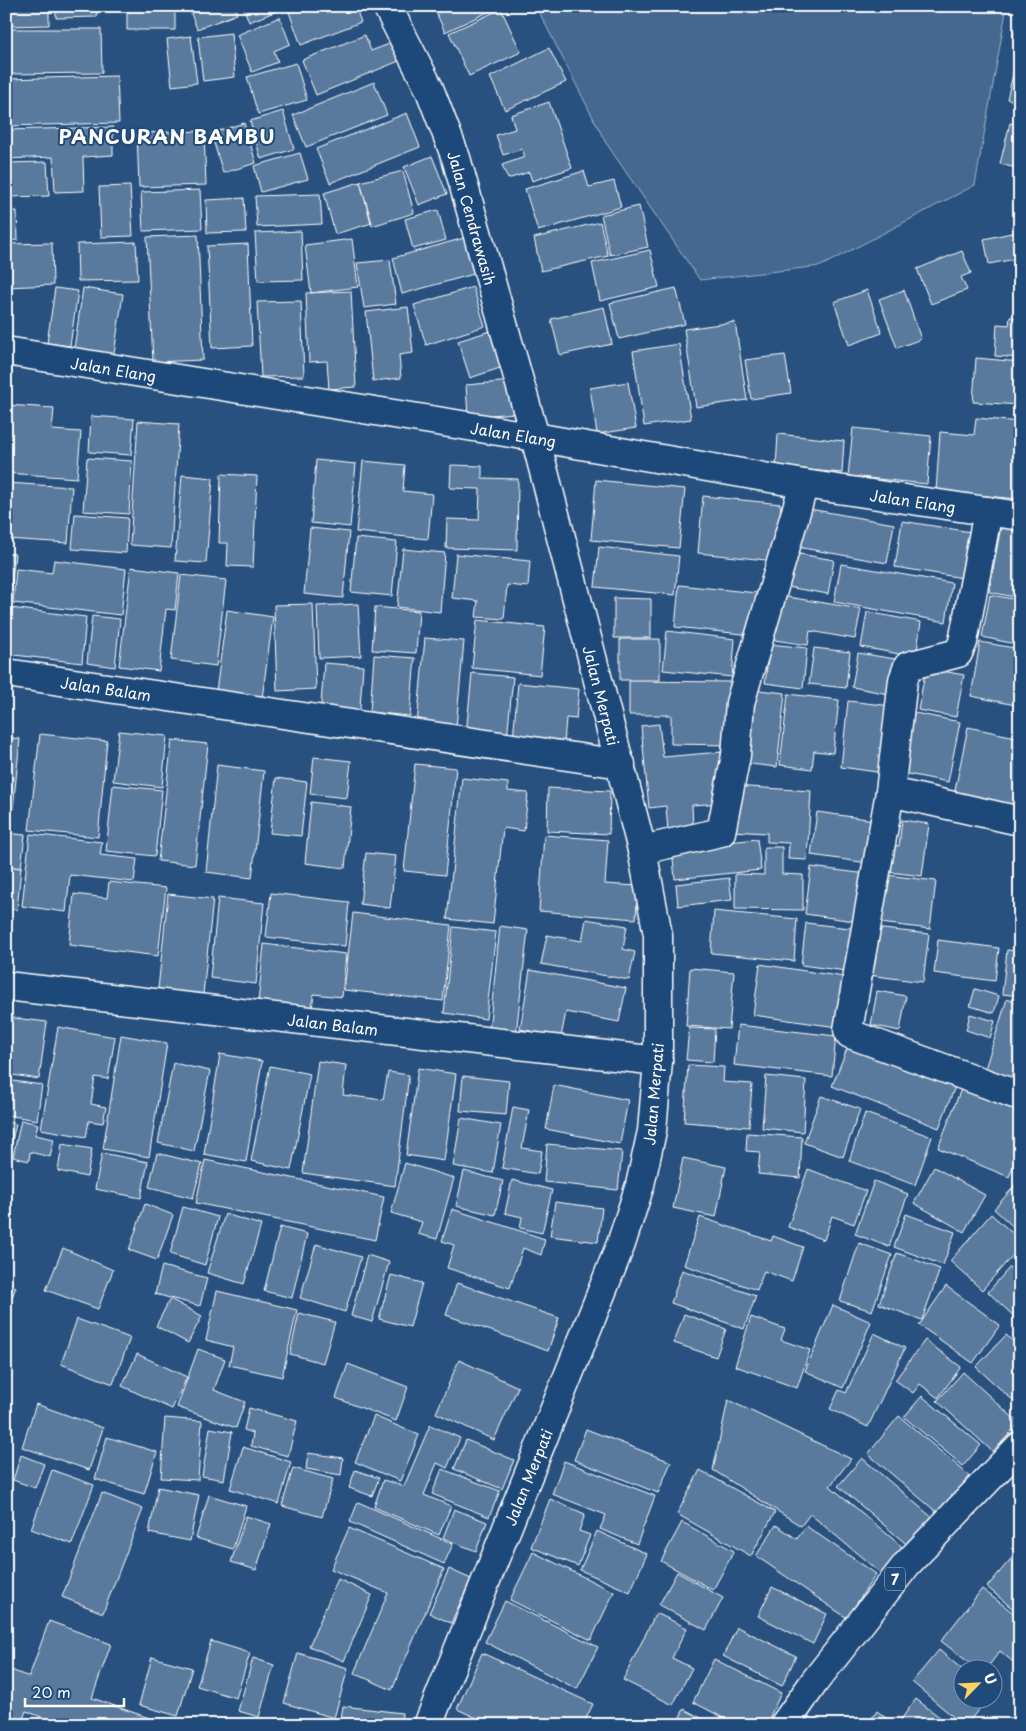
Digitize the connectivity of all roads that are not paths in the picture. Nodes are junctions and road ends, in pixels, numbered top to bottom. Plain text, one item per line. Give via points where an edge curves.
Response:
1 (387, 6) edge
2 (6, 351) edge
3 (535, 437) junction
4 (804, 484) junction
5 (988, 511) junction
6 (1020, 516) edge
7 (6, 673) edge
8 (621, 764) junction
9 (890, 792) junction
10 (1020, 821) edge
11 (642, 850) junction
12 (6, 986) edge
13 (658, 1061) junction
14 (1020, 1096) edge
15 (1020, 1446) edge
16 (428, 1725) edge
17 (784, 1725) edge

1 - 3 main road, Jalan Cendrawasih via 430,88 456,158
2 - 3 main road, Jalan Elang
3 - 4 main road, Jalan Elang
3 - 8 main road, Jalan Merpati
4 - 5 main road, Jalan Elang
4 - 11 main road via 740,703 736,755 721,832
5 - 6 main road, Jalan Elang
5 - 9 main road via 961,648 958,653 908,666 903,680
7 - 8 main road, Jalan Balam
8 - 11 main road, Jalan Merpati
9 - 10 main road
9 - 14 main road via 848,1030 850,1034
11 - 13 main road, Jalan Merpati via 658,935
12 - 13 main road, Jalan Balam
13 - 16 main road, Jalan Merpati via 652,1131 622,1244
15 - 17 main road, 7 via 907,1564

